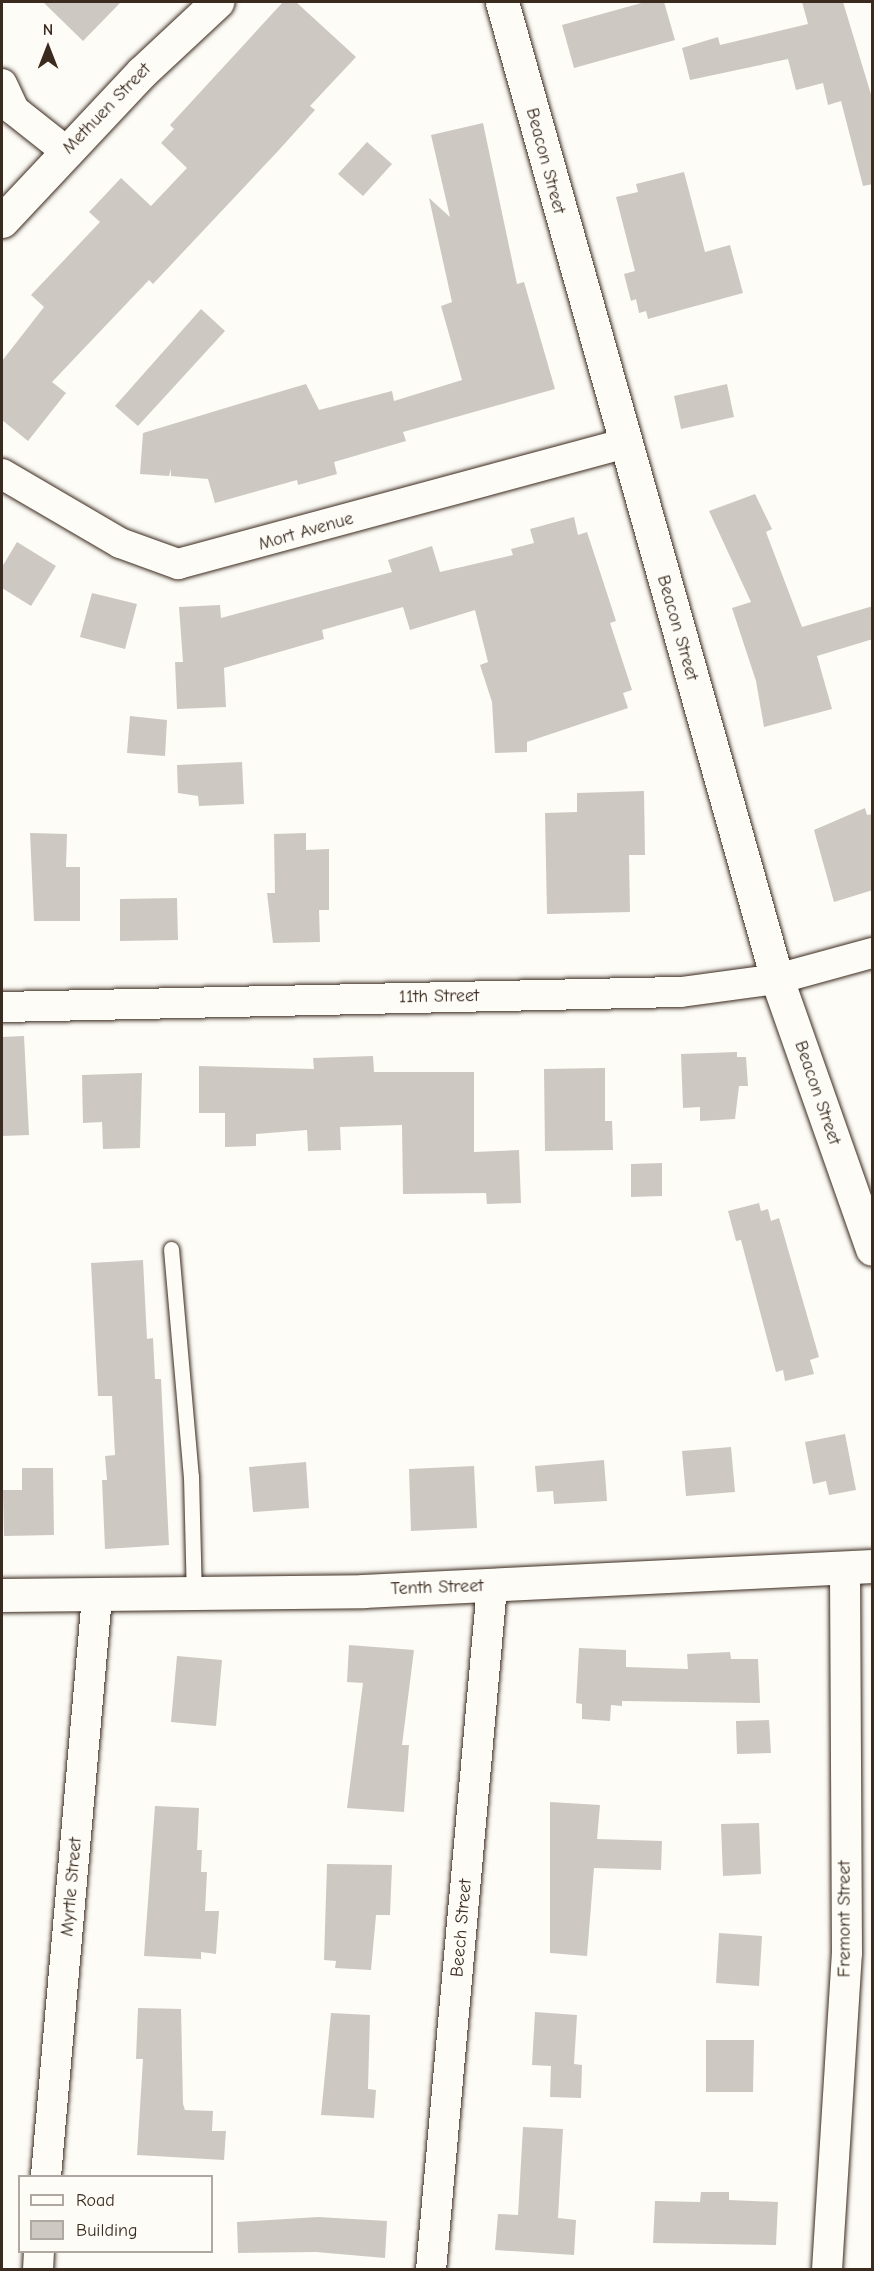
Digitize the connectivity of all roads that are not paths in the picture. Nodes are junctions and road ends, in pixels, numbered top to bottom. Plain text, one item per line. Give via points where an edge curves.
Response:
1 (216, 2) edge
2 (502, 2) edge
3 (2, 84) edge
4 (66, 151) junction
5 (2, 221) edge
6 (625, 443) junction
7 (2, 474) edge
8 (873, 953) edge
9 (777, 979) junction
10 (2, 1007) edge
11 (873, 1248) edge
12 (171, 1249) dead end
13 (859, 1567) edge
14 (492, 1586) junction
15 (2, 1595) edge
16 (194, 1596) junction
17 (97, 1597) junction
18 (46, 2175) edge
19 (39, 2253) edge
20 (38, 2270) edge
21 (431, 2270) edge
22 (826, 2270) edge

1 - 4 street, Methuen Street
2 - 6 street, Beacon Street
3 - 4 street via 15,110
4 - 5 street, Methuen Street
6 - 7 street, Mort Avenue via 178,564 120,543
6 - 9 street, Beacon Street
8 - 9 street, 11th Street
9 - 10 street, 11th Street via 681,992
9 - 11 street, Beacon Street
12 - 16 lane via 191,1476
13 - 14 street, Tenth Street
13 - 22 street, Fremont Street via 847,1953
14 - 16 street, Tenth Street
14 - 21 street, Beech Street
15 - 17 street, Tenth Street
16 - 17 street, Tenth Street
17 - 18 street, Myrtle Street
19 - 20 street

